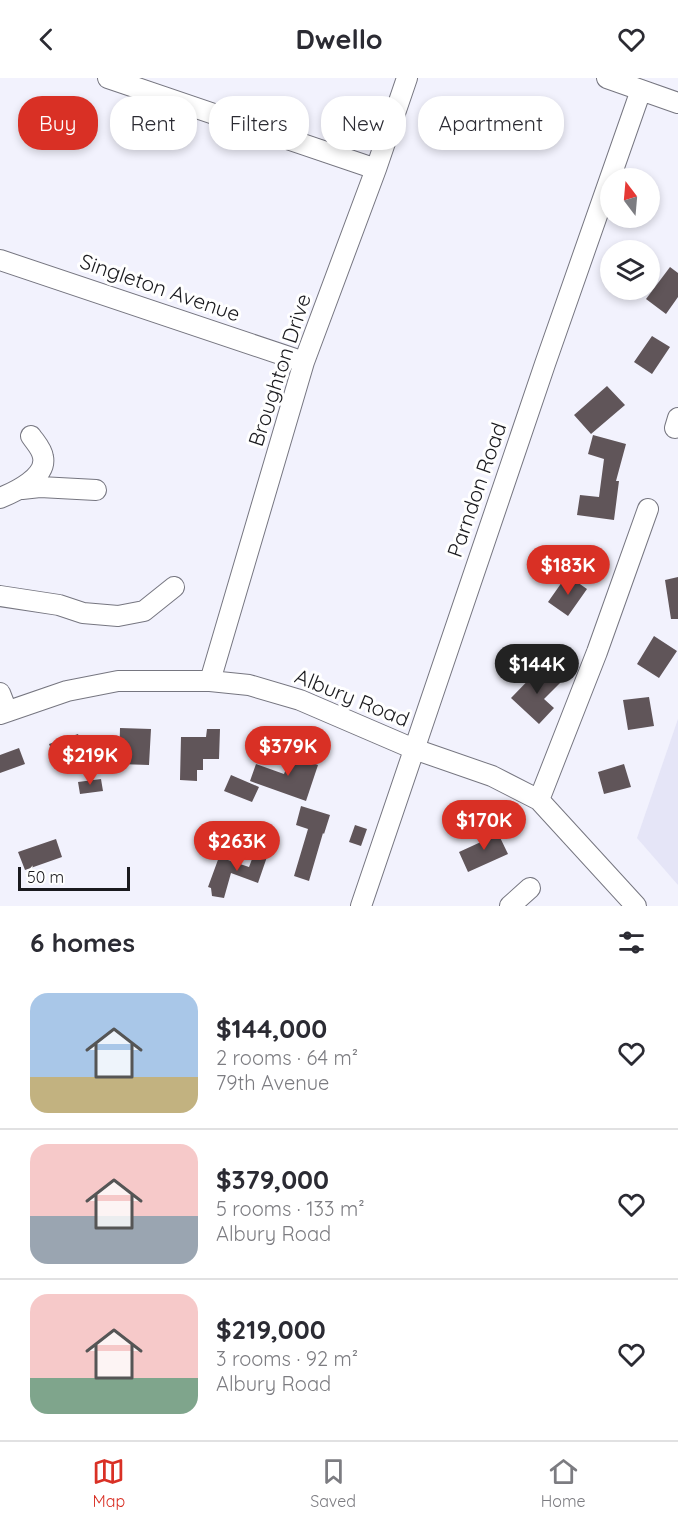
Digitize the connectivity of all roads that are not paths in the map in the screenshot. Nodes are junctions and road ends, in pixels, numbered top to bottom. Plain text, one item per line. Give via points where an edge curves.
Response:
1 (108, 78) edge
2 (407, 78) edge
3 (607, 78) edge
4 (641, 90) junction
5 (678, 103) edge
6 (376, 169) junction
7 (0, 260) edge
8 (304, 362) junction
9 (31, 436) dead end
10 (21, 489) junction
11 (96, 490) dead end
12 (0, 498) edge
13 (648, 509) dead end
14 (174, 587) dead end
15 (0, 596) edge
16 (210, 681) junction
17 (0, 693) edge
18 (4, 713) edge
19 (414, 749) junction
20 (539, 800) junction
21 (530, 888) dead end
22 (361, 906) edge
23 (510, 906) edge
24 (636, 906) edge

1 - 6 street
2 - 6 street, Broughton Drive
3 - 4 street
4 - 5 street
4 - 19 street, Parndon Road
6 - 8 street, Broughton Drive
7 - 8 street, Singleton Avenue
8 - 16 street, Broughton Drive
9 - 10 street via 44,460 41,469
10 - 11 street via 40,486
10 - 12 street
13 - 20 street
14 - 15 street via 144,611 118,616
16 - 18 street, Albury Road via 118,681 67,691
16 - 19 street, Albury Road via 249,685 300,700
17 - 18 street
19 - 20 street, Albury Road via 492,776
19 - 22 street, Parndon Road
20 - 24 street, Albury Road
21 - 23 street

